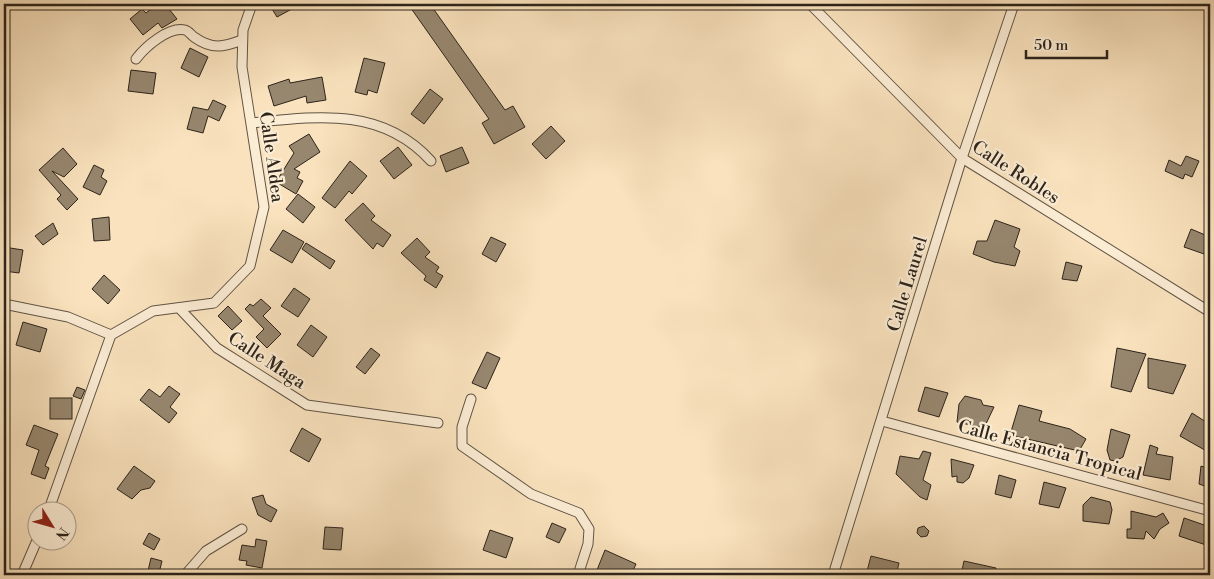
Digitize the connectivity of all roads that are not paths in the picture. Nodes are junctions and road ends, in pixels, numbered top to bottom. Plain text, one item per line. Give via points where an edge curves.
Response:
1 (252, 4) edge
2 (810, 4) edge
3 (1014, 4) edge
4 (242, 40) junction
5 (136, 59) dead end
6 (252, 123) junction
7 (962, 158) junction
8 (432, 161) dead end
9 (4, 304) edge
10 (179, 308) junction
11 (1210, 312) edge
12 (111, 335) junction
13 (471, 399) dead end
14 (882, 421) junction
15 (438, 423) dead end
16 (52, 502) edge
17 (1210, 511) edge
18 (242, 530) dead end
19 (32, 552) edge
20 (22, 575) edge
21 (185, 575) edge
22 (578, 575) edge
23 (833, 575) edge

1 - 4 street, Calle Aldea
2 - 7 street, Calle Robles
3 - 7 street, Calle Laurel
4 - 5 street via 222,47 211,46 186,30 178,31 146,45
4 - 6 street, Calle Aldea via 242,68
6 - 8 street via 310,117 348,118 401,134
6 - 10 street, Calle Aldea via 264,206 250,266 214,303
7 - 11 street, Calle Robles
7 - 14 street, Calle Laurel
9 - 12 street via 68,317
10 - 12 street, Calle Aldea via 153,311
10 - 15 street, Calle Maga via 217,348 307,405
12 - 16 street
13 - 22 street via 462,427 462,446 531,494 579,513 589,529 588,544
14 - 17 street, Calle Estancia Tropical
14 - 23 street, Calle Laurel
18 - 21 street via 206,551
19 - 20 street

